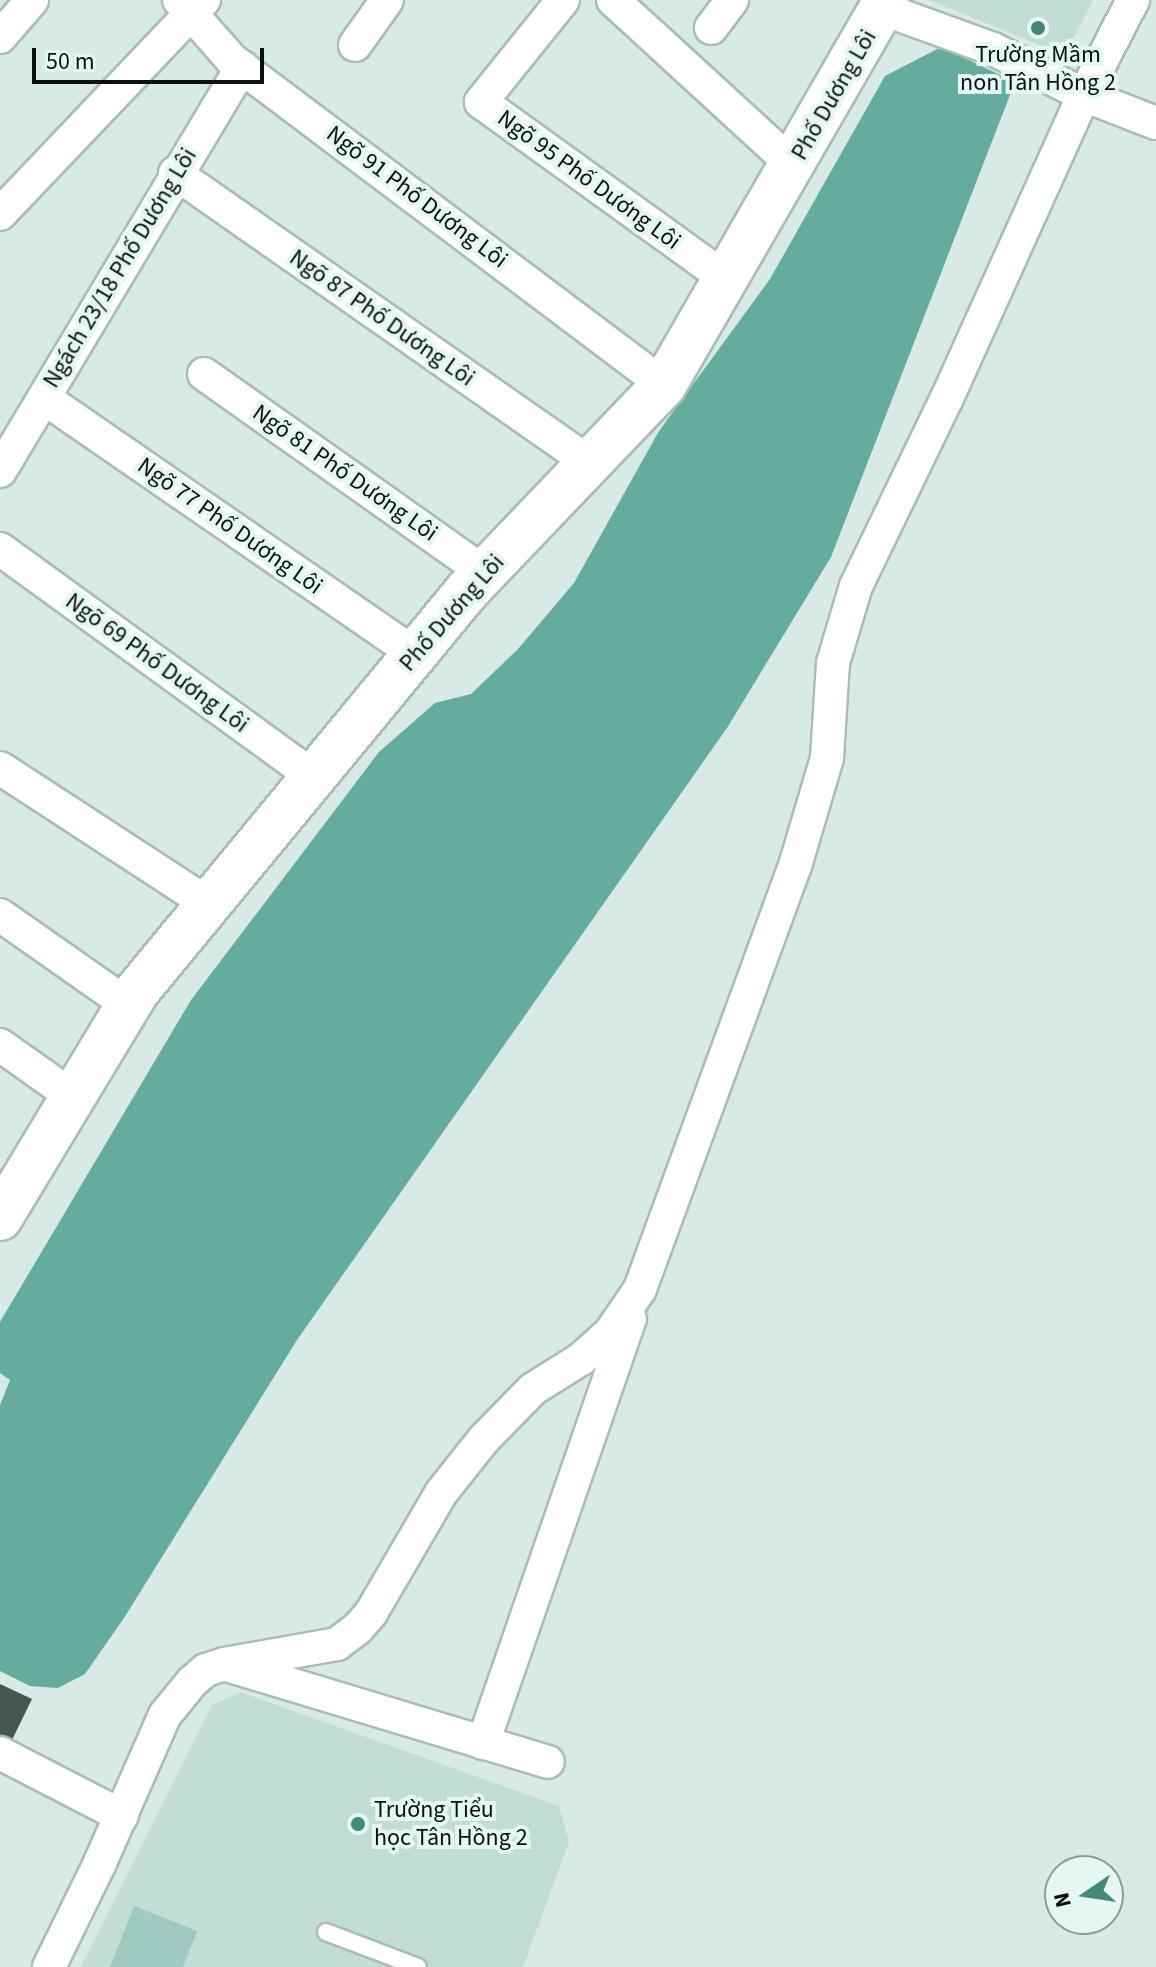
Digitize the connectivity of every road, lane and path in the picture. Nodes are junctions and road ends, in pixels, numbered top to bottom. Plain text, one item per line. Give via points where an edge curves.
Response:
1 (31, 0) edge
2 (387, 0) edge
3 (563, 0) edge
4 (613, 0) edge
5 (732, 0) edge
6 (1133, 0) edge
7 (192, 4) edge
8 (885, 5) edge
9 (711, 28) dead end
10 (0, 37) edge
11 (355, 45) dead end
12 (242, 67) junction
13 (1084, 95) junction
14 (1156, 123) edge
15 (793, 165) junction
16 (175, 173) junction
17 (0, 214) edge
18 (726, 279) junction
19 (204, 374) dead end
20 (664, 385) junction
21 (44, 398) junction
22 (590, 463) junction
23 (0, 471) edge
24 (0, 549) edge
25 (485, 573) junction
26 (415, 654) junction
27 (0, 768) edge
28 (314, 777) junction
29 (209, 904) junction
30 (0, 915) edge
31 (128, 1005) junction
32 (0, 1045) edge
33 (72, 1096) junction
34 (0, 1218) edge
35 (640, 1289) junction
36 (224, 1664) junction
37 (483, 1743) junction
38 (0, 1753) edge
39 (548, 1762) dead end
40 (122, 1816) junction
41 (326, 1932) dead end
42 (49, 1967) edge
43 (418, 1967) edge

1 - 10 street
2 - 11 street
3 - 18 street, Ngõ 95 Phố Dương Lôi via 481,102
4 - 15 street
5 - 9 street
6 - 13 street
7 - 12 street, Ngõ 91 Phố Dương Lôi
7 - 17 street
8 - 13 street via 993,49
8 - 15 street, Phố Dương Lôi
12 - 16 street, Ngách 23/18 Phố Dương Lôi
12 - 20 street, Ngõ 91 Phố Dương Lôi
13 - 14 street
13 - 35 street via 856,586 833,663 827,758 795,866
15 - 18 street, Phố Dương Lôi
16 - 21 street, Ngách 23/18 Phố Dương Lôi
16 - 22 street, Ngõ 87 Phố Dương Lôi
18 - 20 street, Phố Dương Lôi
19 - 25 street, Ngõ 81 Phố Dương Lôi
20 - 22 street, Phố Dương Lôi
21 - 23 street, Ngách 23/18 Phố Dương Lôi
21 - 26 street, Ngõ 77 Phố Dương Lôi
22 - 25 street, Phố Dương Lôi
24 - 28 street, Ngõ 69 Phố Dương Lôi
25 - 26 street, Phố Dương Lôi
26 - 28 street, Phố Dương Lôi
27 - 29 street
28 - 29 street, Phố Dương Lôi
29 - 31 street, Phố Dương Lôi
30 - 31 street
31 - 33 street, Phố Dương Lôi
32 - 33 street
33 - 34 street, Phố Dương Lôi
35 - 36 street via 610,1333 533,1389 484,1439 441,1493 358,1628 337,1644
35 - 37 street
36 - 37 street
36 - 40 street via 192,1682 165,1715
37 - 39 street
38 - 40 street
40 - 42 street
41 - 43 lane

